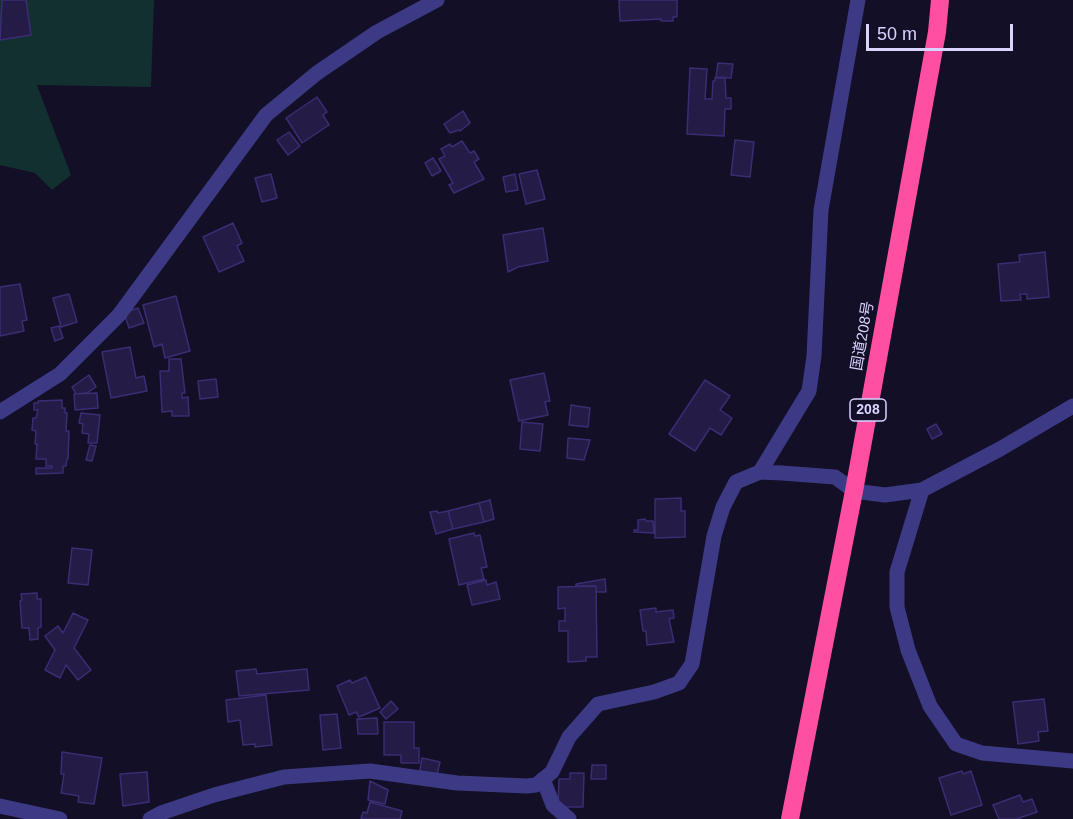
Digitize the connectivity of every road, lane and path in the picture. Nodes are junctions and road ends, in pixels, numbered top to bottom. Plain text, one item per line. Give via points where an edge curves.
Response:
1 (437, 0) edge
2 (858, 0) edge
3 (940, 0) edge
4 (1073, 406) edge
5 (0, 412) edge
6 (760, 472) junction
7 (922, 490) junction
8 (854, 491) junction
9 (1073, 761) edge
10 (543, 779) junction
11 (0, 806) edge
12 (60, 819) edge
13 (150, 819) edge
14 (569, 819) edge
15 (790, 819) edge

1 - 5 street via 376,32 266,114 119,315 60,374
2 - 6 street via 821,210 809,391
3 - 8 highway, 国道208号 / 208
4 - 7 street
6 - 8 street via 835,477
6 - 10 street via 736,482 723,507 714,536 692,664 679,683 598,704 569,737 552,772
7 - 8 street via 885,495
7 - 9 street via 897,572 897,607 908,650 930,706 956,744 982,753
8 - 15 highway, 国道208号 / 208
10 - 13 street via 527,786 457,783 370,771 284,777 214,795
10 - 14 street via 553,805
11 - 12 street

